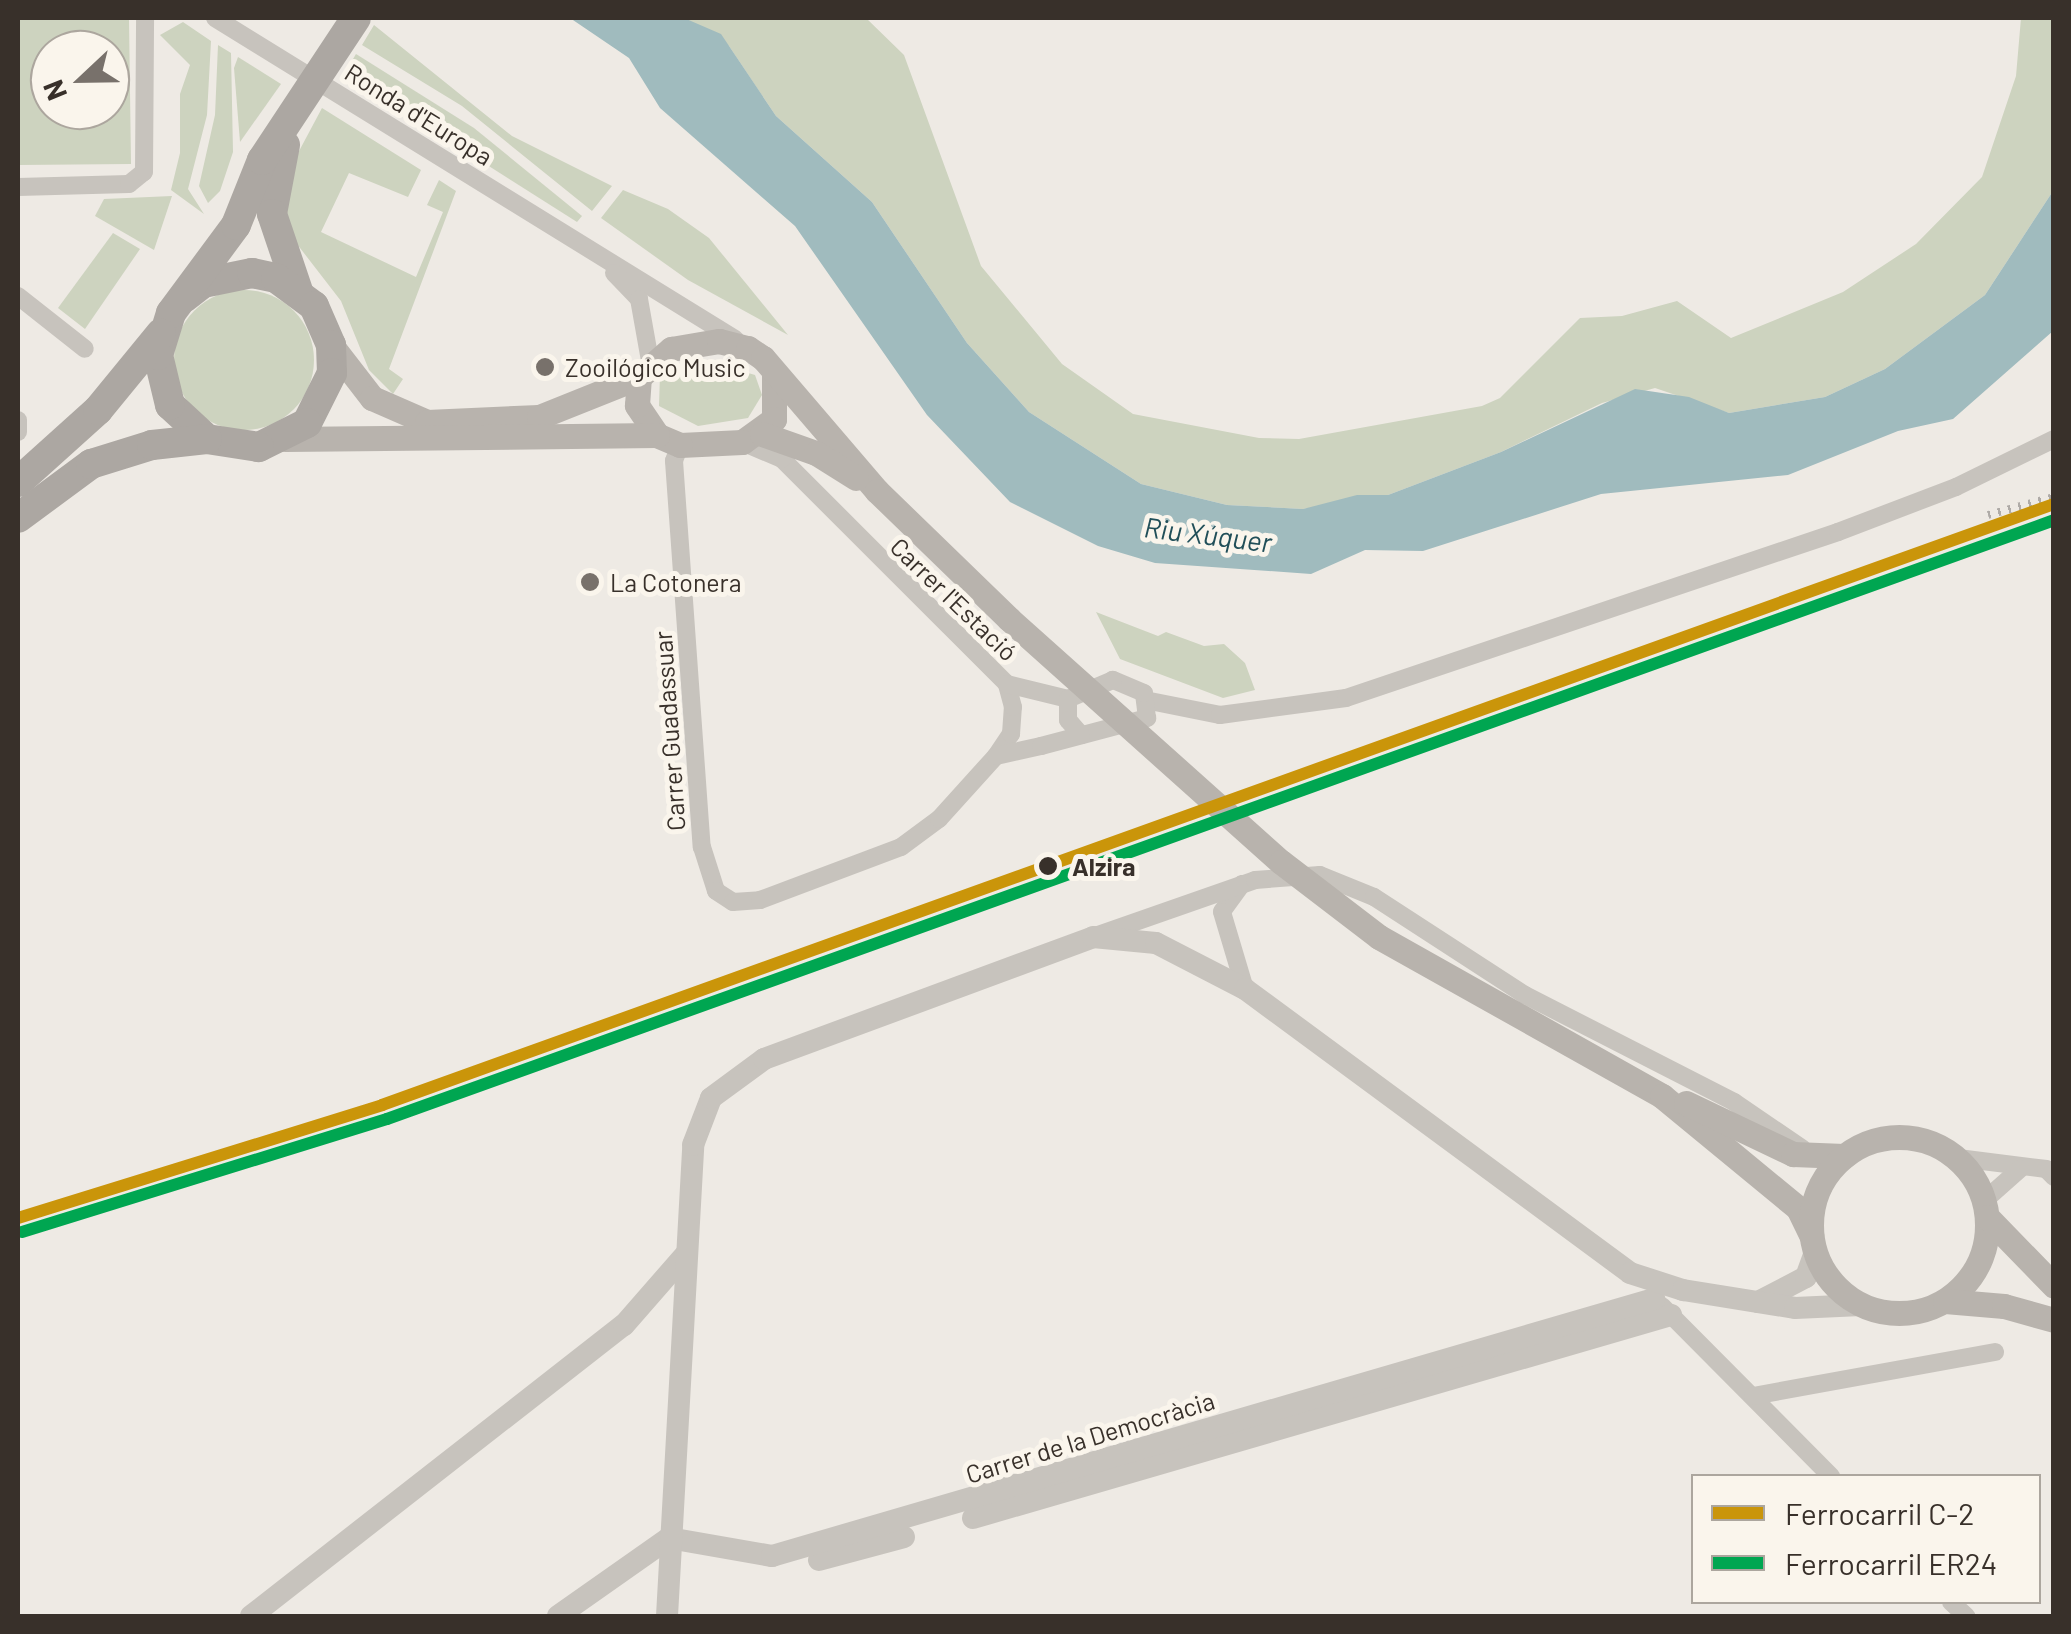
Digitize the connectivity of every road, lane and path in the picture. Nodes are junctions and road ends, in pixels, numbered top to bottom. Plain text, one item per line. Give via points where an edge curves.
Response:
1 (145, 18) edge
2 (215, 18) edge
3 (356, 18) edge
4 (296, 114) junction
5 (18, 187) edge
6 (597, 254) junction
7 (298, 290) junction
8 (18, 296) edge
9 (184, 298) junction
10 (163, 330) junction
11 (332, 345) junction
12 (748, 348) junction
13 (85, 349) dead end
14 (644, 369) junction
15 (774, 372) junction
16 (752, 438) junction
17 (207, 439) junction
18 (284, 439) junction
19 (2054, 439) edge
20 (668, 440) junction
21 (18, 482) edge
22 (877, 491) junction
23 (18, 518) edge
24 (1007, 684) junction
25 (1068, 699) junction
26 (1145, 700) junction
27 (1081, 735) junction
28 (996, 756) junction
29 (1242, 884) junction
30 (716, 892) joint
31 (1092, 937) junction
32 (1246, 988) junction
33 (1662, 1096) junction
34 (1812, 1156) junction
35 (1844, 1156) junction
36 (1958, 1158) junction
37 (2020, 1169) junction
38 (2054, 1177) edge
39 (1986, 1208) junction
40 (1813, 1244) junction
41 (686, 1254) junction
42 (1630, 1274) junction
43 (2054, 1286) edge
44 (1758, 1302) junction
45 (1944, 1302) junction
46 (1861, 1305) junction
47 (1663, 1307) junction
48 (2054, 1320) edge
49 (1995, 1352) dead end
50 (1753, 1396) junction
51 (1828, 1474) edge
52 (668, 1543) junction
53 (250, 1616) edge
54 (558, 1616) edge
55 (578, 1616) edge
56 (667, 1616) edge

1 - 5 street via 144,172 129,184
2 - 6 street, Ronda d'Europa
3 - 4 main road
4 - 7 main road via 272,214
4 - 9 main road via 262,160 236,224
6 - 12 street, Ronda d'Europa
6 - 14 street via 640,300
7 - 9 main road via 276,278 227,274
7 - 11 main road via 320,315
8 - 13 street
9 - 10 main road
10 - 17 main road via 158,355 170,405
10 - 21 main road via 98,410
11 - 14 main road via 372,398 426,422 539,417
11 - 18 main road via 324,400
12 - 14 main road via 692,342
12 - 15 main road
14 - 20 main road via 637,405
15 - 16 main road via 779,397
15 - 22 main road
16 - 20 main road
16 - 22 main road via 816,453
16 - 24 street, Carrer l'Estació via 782,459
17 - 18 main road via 232,447
17 - 23 main road via 124,451 91,464
18 - 20 main road
19 - 26 street via 1956,488 1838,532 1346,698 1220,715
20 - 30 street, Carrer Guadassuar via 702,847
22 - 33 main road via 1281,862 1378,937
24 - 25 street
24 - 28 street, Carrer l'Estació via 1011,734
25 - 26 street via 1114,680
25 - 27 street via 1068,720
26 - 27 street via 1147,718
27 - 28 street
28 - 30 street, Carrer l'Estació via 939,819 902,847 760,900 733,902
29 - 31 street
29 - 32 street via 1222,912
29 - 34 street via 1320,874 1374,897 1525,995 1734,1102
31 - 32 street via 1156,943
31 - 41 street via 764,1058 734,1076 711,1098 693,1144
32 - 42 street
33 - 34 main road via 1703,1109 1776,1148
33 - 40 main road via 1798,1208
34 - 35 main road
35 - 36 main road via 1892,1136 1927,1140
35 - 40 main road via 1814,1200
36 - 37 street
36 - 39 main road
37 - 38 street via 2046,1169
37 - 39 street
39 - 43 main road
39 - 45 main road via 1978,1266
40 - 44 street via 1806,1276
40 - 46 main road via 1833,1283
41 - 52 street
41 - 53 street via 624,1325
42 - 44 street
42 - 47 street
44 - 46 street
45 - 46 main road via 1895,1314
45 - 48 main road
47 - 50 street
47 - 52 street, Carrer de la Democràcia via 772,1556
49 - 50 street
50 - 51 street
52 - 54 street
52 - 55 street
52 - 56 street

